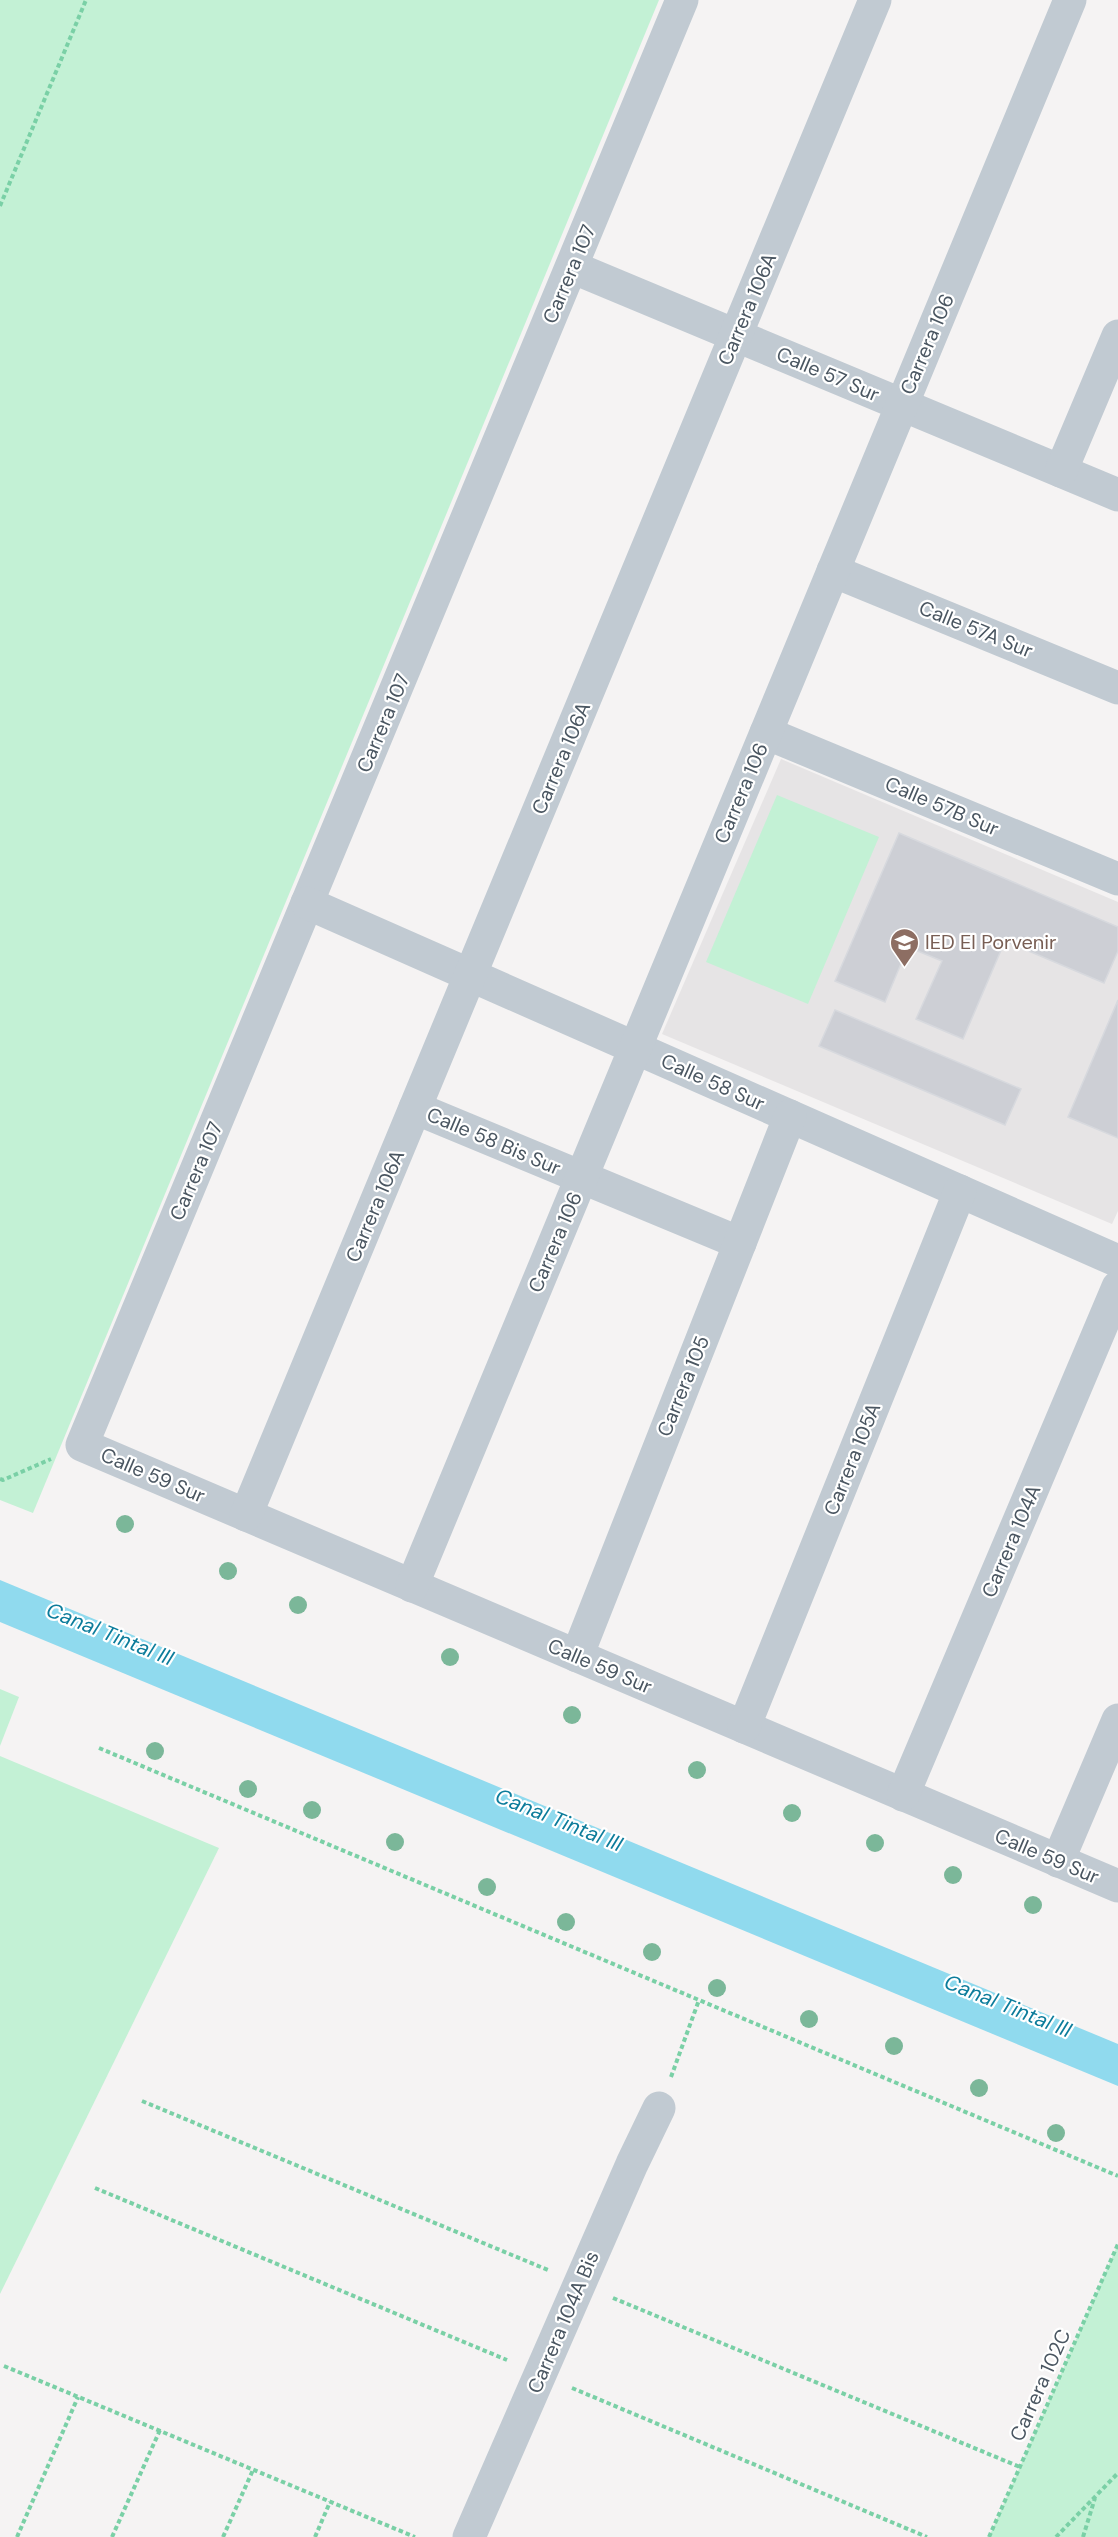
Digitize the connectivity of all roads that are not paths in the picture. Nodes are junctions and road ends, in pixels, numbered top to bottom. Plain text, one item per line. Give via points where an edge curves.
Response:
1 (682, 0) edge
2 (875, 0) edge
3 (1070, 0) edge
4 (572, 267) junction
5 (736, 335) junction
6 (1118, 336) edge
7 (902, 405) junction
8 (1061, 471) junction
9 (1118, 495) edge
10 (833, 571) junction
11 (1118, 688) edge
12 (766, 733) junction
13 (1118, 879) edge
14 (308, 903) junction
15 (470, 976) junction
16 (635, 1048) junction
17 (415, 1108) junction
18 (790, 1116) junction
19 (582, 1178) junction
20 (960, 1191) junction
21 (740, 1244) junction
22 (1118, 1261) edge
23 (1118, 1287) edge
24 (82, 1445) joint
25 (246, 1515) junction
26 (412, 1586) junction
27 (577, 1656) junction
28 (1118, 1720) edge
29 (744, 1727) junction
30 (903, 1795) junction
31 (1058, 1861) junction
32 (1118, 1886) edge
33 (659, 2108) road end
34 (469, 2537) edge

1 - 4 street, Carrera 107
2 - 5 street, Carrera 106A
3 - 7 street, Carrera 106
4 - 5 street, Calle 57 Sur
4 - 14 street, Carrera 107
5 - 7 street, Calle 57 Sur
5 - 15 street, Carrera 106A
6 - 8 street
7 - 8 street, Calle 57 Sur
7 - 10 street, Carrera 106
8 - 9 street, Calle 57 Sur
10 - 11 street, Calle 57A Sur
10 - 12 street, Carrera 106
12 - 13 street, Calle 57B Sur
12 - 16 street, Carrera 106
14 - 15 street, Calle 58 Sur
14 - 24 street, Carrera 107
15 - 16 street, Calle 58 Sur
15 - 17 street, Carrera 106A
16 - 18 street, Calle 58 Sur
16 - 19 street, Carrera 106
17 - 19 street, Calle 58 Bis Sur
17 - 25 street, Carrera 106A
18 - 20 street, Calle 58 Sur
18 - 21 street, Carrera 105
19 - 21 street, Calle 58 Bis Sur
19 - 26 street, Carrera 106
20 - 22 street, Calle 58 Sur
20 - 29 street, Carrera 105A
21 - 27 street, Carrera 105
23 - 30 street, Carrera 104A
24 - 25 street, Calle 59 Sur
25 - 26 street, Calle 59 Sur
26 - 27 street, Calle 59 Sur
27 - 29 street, Calle 59 Sur
28 - 31 street
29 - 30 street, Calle 59 Sur
30 - 31 street, Calle 59 Sur
31 - 32 street, Calle 59 Sur
33 - 34 street, Carrera 104A Bis

